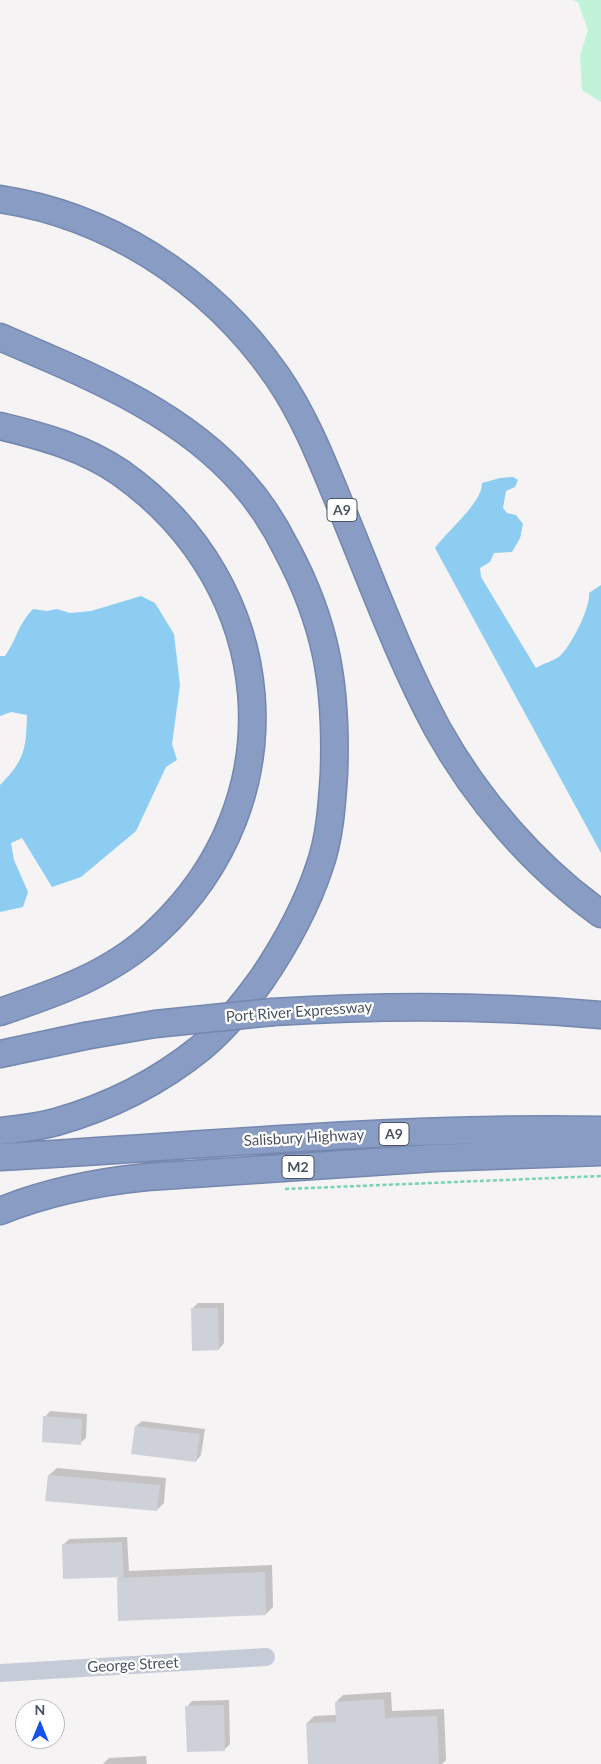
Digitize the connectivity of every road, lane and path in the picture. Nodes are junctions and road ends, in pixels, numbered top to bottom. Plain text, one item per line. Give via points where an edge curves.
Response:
1 (0, 199) edge
2 (0, 337) edge
3 (0, 426) edge
4 (601, 914) edge
5 (0, 1012) edge
6 (601, 1015) edge
7 (0, 1054) edge
8 (601, 1130) edge
9 (0, 1132) edge
10 (186, 1146) junction
11 (601, 1152) edge
12 (0, 1157) edge
13 (0, 1176) edge
14 (601, 1176) edge
15 (283, 1189) dead end
16 (0, 1211) edge
17 (266, 1657) dead end
18 (0, 1673) edge

1 - 4 highway, A9 via 72,218 138,248 193,285 249,338 301,416 406,665 454,757 512,833 562,882
2 - 9 highway via 94,378 145,405 211,452 242,481 270,517 307,588 327,655 335,738 332,809 320,868 284,947 239,1011 202,1046 152,1082 115,1102 54,1123
3 - 5 highway via 36,434 77,449 120,473 159,505 199,551 237,622 249,667 253,713 250,756 241,798 222,846 183,904 155,933 96,975
6 - 7 highway, Port River Expressway, bridge via 446,1006 272,1012 155,1024
8 - 10 highway, Salisbury Highway / A9 via 374,1134
10 - 12 highway, A9
10 - 13 highway
11 - 16 highway, M2 via 434,1158 113,1180 57,1192
14 - 15 path
17 - 18 street, George Street

